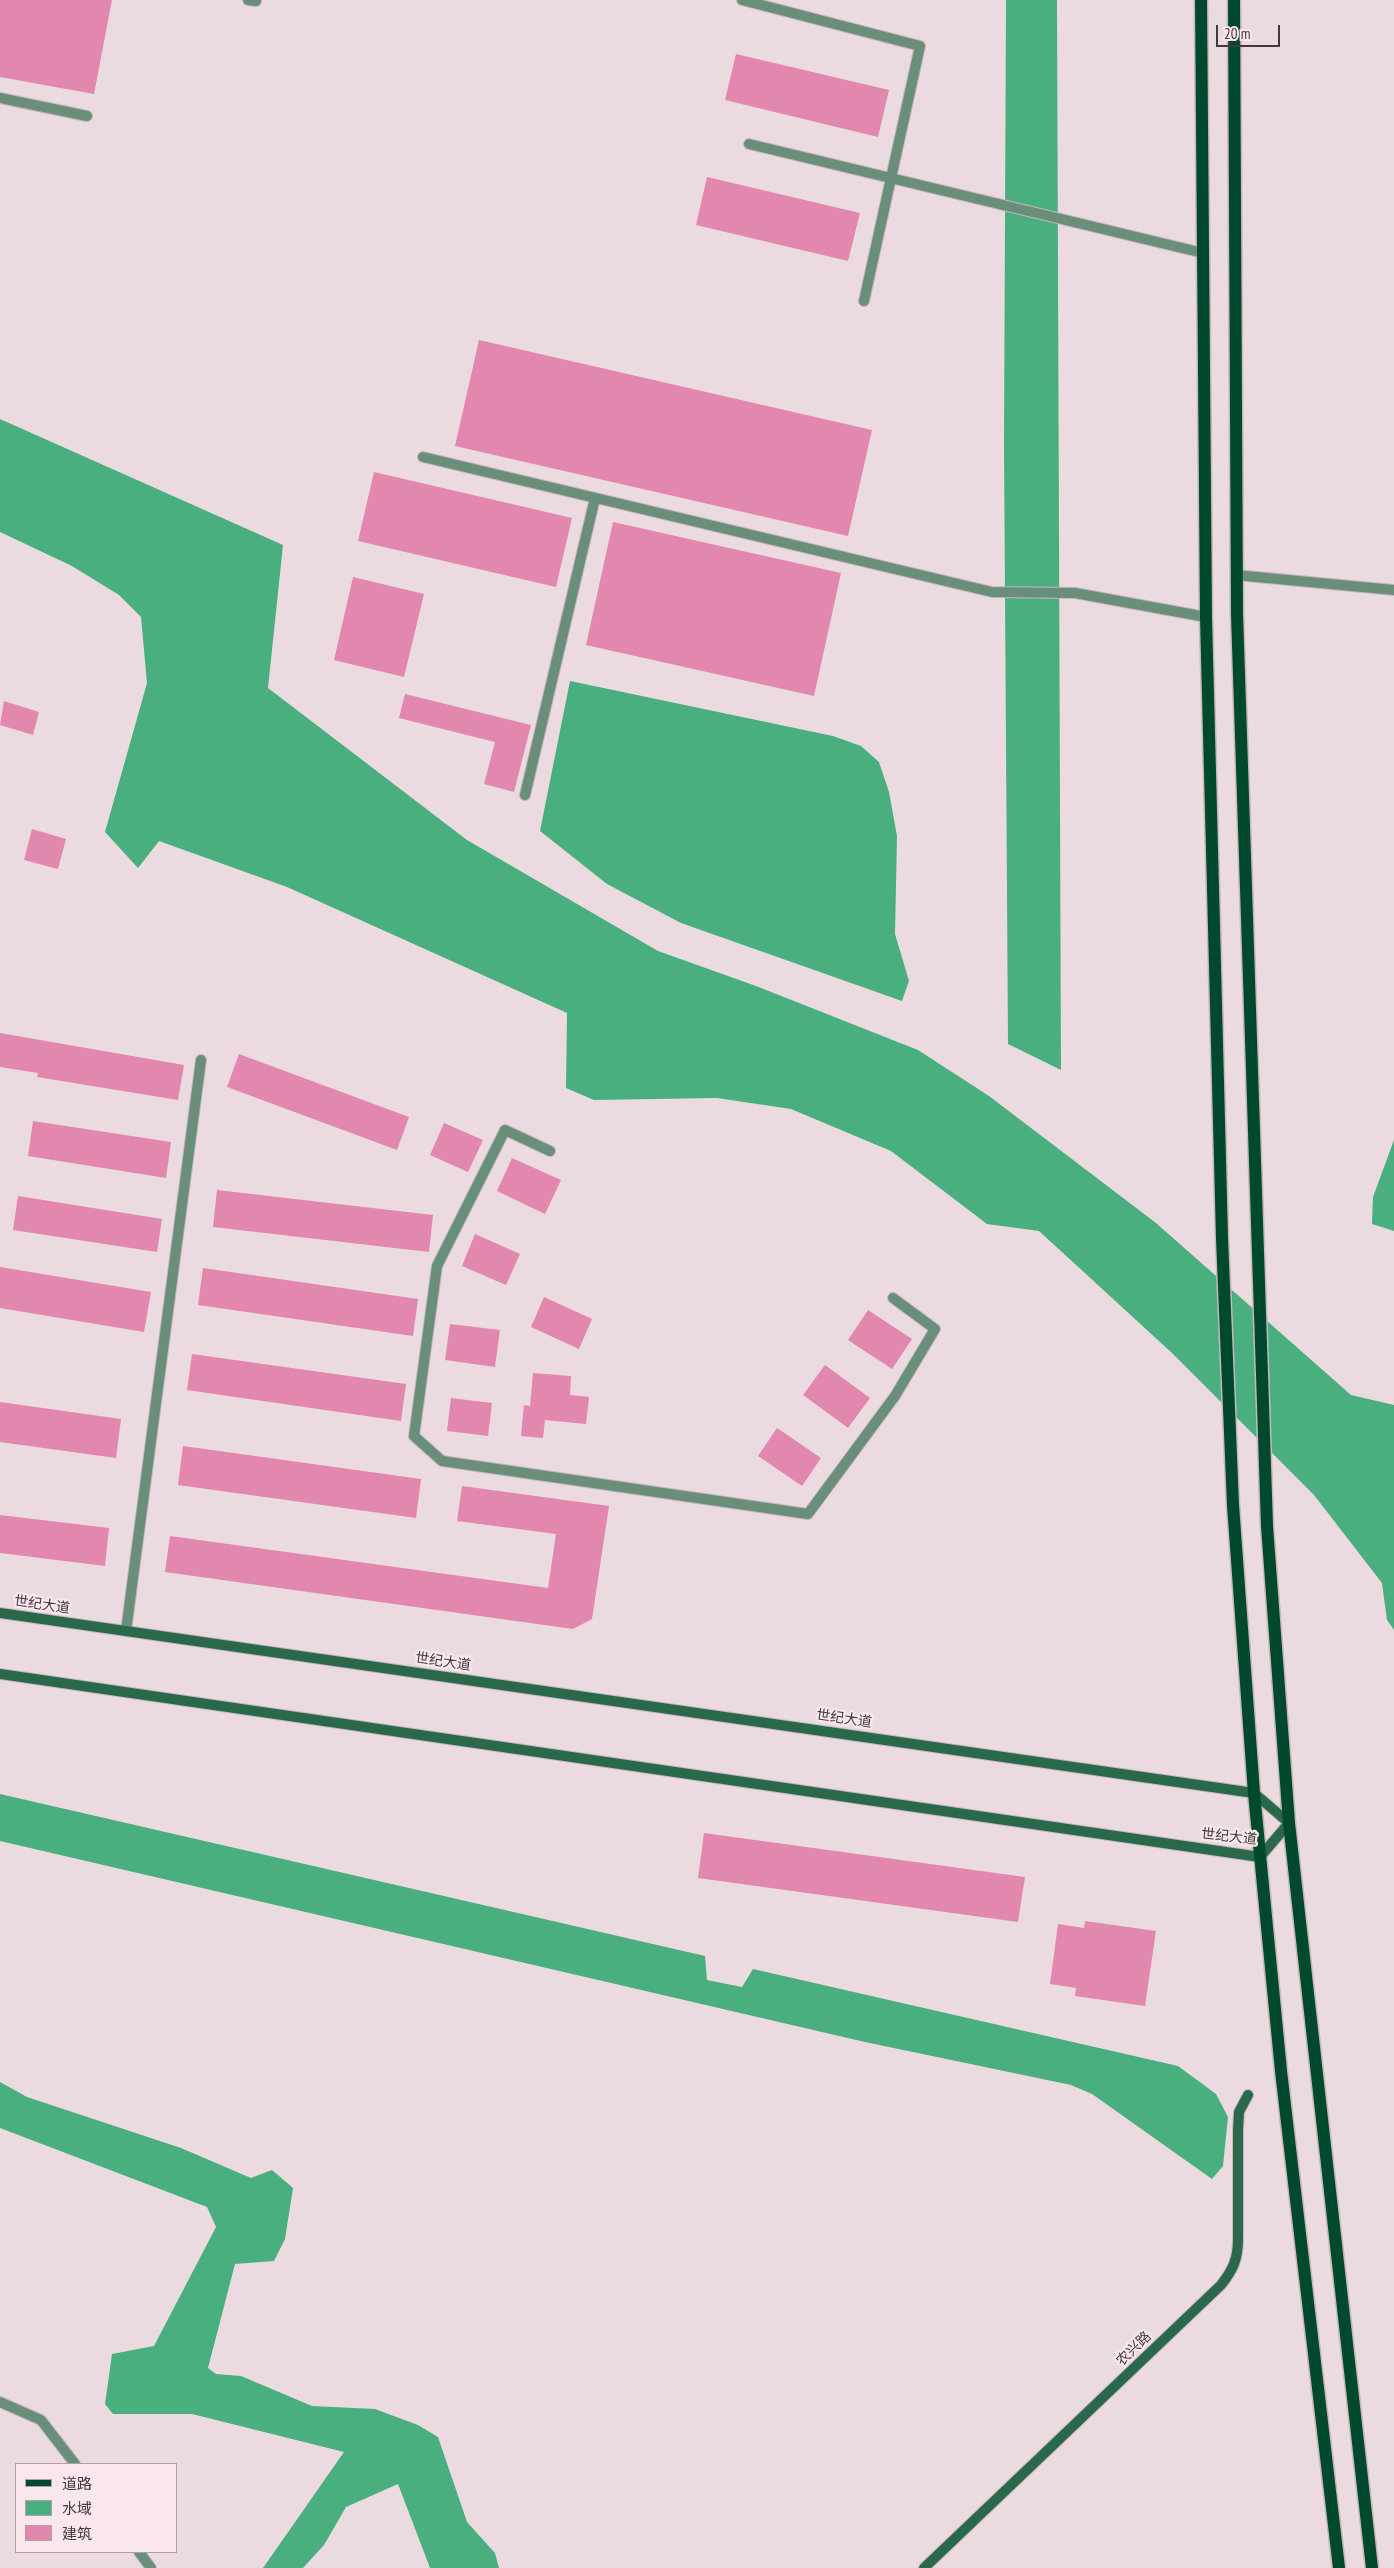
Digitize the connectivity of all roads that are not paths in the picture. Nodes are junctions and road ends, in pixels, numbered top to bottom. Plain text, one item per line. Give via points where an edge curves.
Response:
1 (742, 0) edge
2 (1201, 0) edge
3 (1234, 0) edge
4 (0, 98) edge
5 (87, 116) dead end
6 (749, 144) dead end
7 (891, 178) junction
8 (1203, 253) junction
9 (864, 301) dead end
10 (423, 457) dead end
11 (596, 498) junction
12 (1236, 576) junction
13 (1394, 590) edge
14 (1206, 617) junction
15 (526, 795) dead end
16 (201, 1060) dead end
17 (550, 1150) dead end
18 (893, 1298) dead end
19 (0, 1613) edge
20 (126, 1631) junction
21 (0, 1674) edge
22 (1254, 1793) junction
23 (1289, 1823) junction
24 (1260, 1857) junction
25 (1248, 2095) dead end
26 (0, 2402) edge
27 (74, 2463) edge
28 (140, 2553) edge
29 (151, 2568) edge
30 (924, 2568) edge
31 (1338, 2568) edge
32 (1372, 2568) edge

1 - 7 street via 920,46
2 - 8 main road
3 - 12 main road
4 - 5 street
6 - 7 street
7 - 8 street
7 - 9 street
8 - 14 main road
10 - 11 street
11 - 14 street via 992,592 1075,593
11 - 15 street
12 - 13 street
12 - 23 main road via 1268,1526
14 - 22 main road via 1222,1238 1233,1505
16 - 20 street
17 - 18 street via 506,1130 437,1266 414,1436 442,1462 808,1514 895,1396 935,1329
19 - 20 main road, 世纪大道
20 - 22 main road, 世纪大道
21 - 24 main road, 世纪大道
22 - 23 main road
22 - 24 main road
23 - 24 main road, 世纪大道
23 - 32 main road
24 - 31 main road
25 - 30 main road, 农兴路 via 1239,2112 1238,2256 1234,2269 1220,2286
26 - 27 street via 41,2420
28 - 29 street

